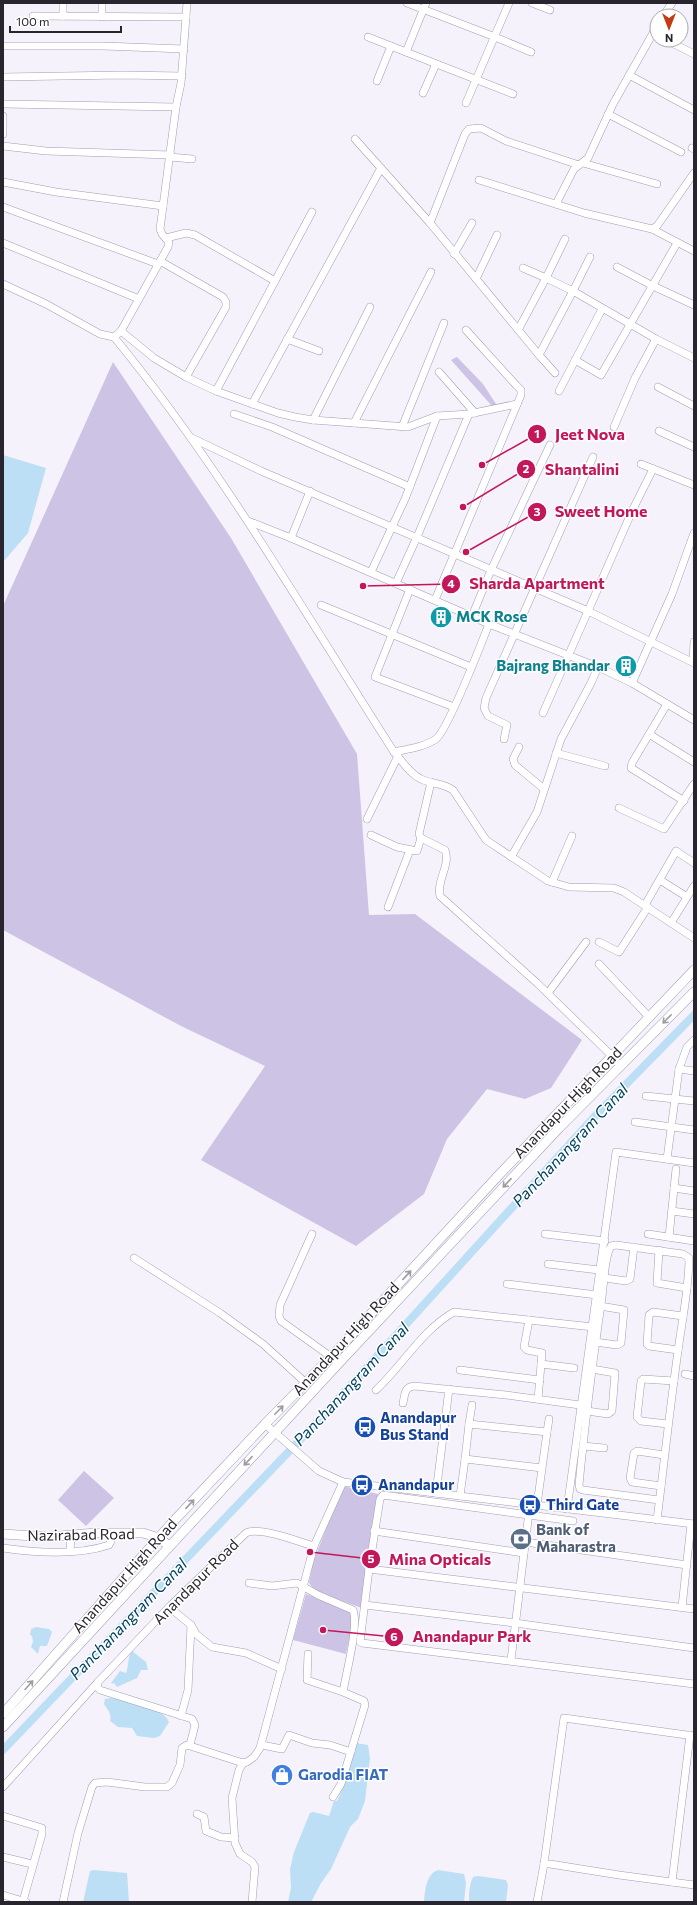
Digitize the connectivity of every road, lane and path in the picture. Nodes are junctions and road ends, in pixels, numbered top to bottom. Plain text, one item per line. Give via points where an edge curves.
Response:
1 (64, 3) edge
2 (102, 3) edge
3 (187, 3) edge
4 (407, 3) edge
5 (509, 3) edge
6 (532, 3) edge
7 (424, 6) edge
8 (550, 10) dead end
9 (33, 16) dead end
10 (63, 16) junction
11 (102, 17) junction
12 (186, 17) junction
13 (368, 37) dead end
14 (495, 37) junction
15 (649, 43) edge
16 (3, 46) edge
17 (391, 46) junction
18 (682, 48) edge
19 (184, 49) junction
20 (406, 52) junction
21 (531, 52) dead end
22 (694, 54) edge
23 (436, 64) junction
24 (629, 75) junction
25 (182, 76) junction
26 (3, 77) edge
27 (477, 80) junction
28 (377, 81) dead end
29 (423, 93) dead end
30 (513, 94) dead end
31 (466, 103) dead end
32 (3, 104) edge
33 (176, 107) junction
34 (694, 110) edge
35 (608, 114) junction
36 (3, 116) edge
37 (3, 134) edge
38 (355, 138) dead end
39 (3, 146) edge
40 (681, 152) dead end
41 (170, 156) junction
42 (192, 159) dead end
43 (581, 164) junction
44 (381, 168) junction
45 (694, 173) edge
46 (479, 180) dead end
47 (3, 182) edge
48 (657, 184) dead end
49 (556, 204) junction
50 (163, 206) junction
51 (3, 207) edge
52 (312, 212) dead end
53 (430, 222) junction
54 (472, 223) dead end
55 (652, 229) junction
56 (497, 235) dead end
57 (166, 238) junction
58 (565, 240) dead end
59 (3, 243) edge
60 (677, 243) junction
61 (694, 251) edge
62 (454, 254) junction
63 (590, 257) dead end
64 (159, 263) junction
65 (617, 267) dead end
66 (524, 268) dead end
67 (431, 272) dead end
68 (546, 278) junction
69 (476, 279) junction
70 (275, 281) junction
71 (3, 284) edge
72 (652, 286) junction
73 (573, 291) junction
74 (139, 299) junction
75 (694, 305) edge
76 (370, 306) dead end
77 (602, 309) junction
78 (444, 323) dead end
79 (630, 324) junction
80 (466, 330) dead end
81 (518, 330) junction
82 (121, 331) junction
83 (114, 337) junction
84 (287, 339) junction
85 (656, 339) junction
86 (319, 351) dead end
87 (539, 355) junction
88 (694, 358) edge
89 (575, 360) junction
90 (439, 372) dead end
91 (556, 373) dead end
92 (186, 377) junction
93 (658, 387) dead end
94 (216, 391) junction
95 (559, 391) dead end
96 (252, 404) junction
97 (517, 404) junction
98 (694, 406) edge
99 (278, 413) junction
100 (472, 413) junction
101 (234, 414) dead end
102 (438, 416) junction
103 (313, 420) junction
104 (354, 423) junction
105 (272, 427) junction
106 (402, 427) junction
107 (614, 427) dead end
108 (660, 431) dead end
109 (191, 438) junction
110 (550, 445) dead end
111 (694, 447) edge
112 (593, 457) dead end
113 (641, 464) dead end
114 (653, 469) junction
115 (694, 485) edge
116 (410, 487) junction
117 (310, 491) junction
118 (248, 521) junction
119 (392, 527) junction
120 (694, 533) edge
121 (418, 537) junction
122 (291, 538) junction
123 (453, 554) junction
124 (491, 570) junction
125 (371, 572) junction
126 (396, 583) junction
127 (410, 589) junction
128 (534, 589) junction
129 (435, 600) junction
130 (321, 605) dead end
131 (588, 611) junction
132 (472, 616) junction
133 (489, 624) junction
134 (514, 633) junction
135 (392, 634) junction
136 (650, 641) junction
137 (694, 642) edge
138 (568, 656) junction
139 (693, 662) edge
140 (471, 667) junction
141 (598, 668) junction
142 (632, 683) junction
143 (667, 704) junction
144 (454, 707) junction
145 (543, 713) dead end
146 (694, 720) edge
147 (649, 734) junction
148 (504, 739) dead end
149 (519, 747) dead end
150 (556, 753) junction
151 (396, 754) junction
152 (694, 762) edge
153 (605, 766) dead end
154 (431, 782) junction
155 (694, 784) edge
156 (544, 789) junction
157 (684, 800) junction
158 (619, 808) dead end
159 (367, 819) dead end
160 (371, 835) dead end
161 (572, 836) dead end
162 (421, 838) junction
163 (410, 850) junction
164 (511, 857) junction
165 (694, 863) edge
166 (660, 880) junction
167 (552, 882) junction
168 (694, 886) edge
169 (687, 897) junction
170 (388, 906) dead end
171 (647, 906) junction
172 (671, 922) junction
173 (694, 938) edge
174 (586, 942) dead end
175 (599, 942) dead end
176 (599, 964) dead end
177 (694, 970) edge
178 (694, 992) edge
179 (548, 993) junction
180 (650, 1018) junction
181 (694, 1040) edge
182 (690, 1047) edge
183 (612, 1057) junction
184 (620, 1066) junction
185 (679, 1069) junction
186 (694, 1071) edge
187 (646, 1096) dead end
188 (676, 1098) junction
189 (694, 1101) edge
190 (635, 1122) dead end
191 (672, 1128) junction
192 (694, 1130) edge
193 (667, 1159) junction
194 (694, 1163) edge
195 (676, 1169) dead end
196 (674, 1188) junction
197 (694, 1191) edge
198 (672, 1211) junction
199 (694, 1214) edge
200 (312, 1234) dead end
201 (545, 1234) dead end
202 (648, 1234) dead end
203 (669, 1237) junction
204 (605, 1241) junction
205 (694, 1241) edge
206 (634, 1247) junction
207 (659, 1250) junction
208 (134, 1258) dead end
209 (548, 1264) dead end
210 (599, 1270) junction
211 (604, 1278) junction
212 (507, 1284) dead end
213 (687, 1288) junction
214 (597, 1295) junction
215 (600, 1306) junction
216 (683, 1316) junction
217 (529, 1320) junction
218 (593, 1327) junction
219 (595, 1342) junction
220 (678, 1350) junction
221 (331, 1357) junction
222 (338, 1364) junction
223 (541, 1364) junction
224 (574, 1368) dead end
225 (592, 1369) junction
226 (460, 1370) dead end
227 (685, 1374) dead end
228 (694, 1376) edge
229 (540, 1380) junction
230 (674, 1381) junction
231 (306, 1383) junction
232 (449, 1389) junction
233 (376, 1390) dead end
234 (538, 1399) junction
235 (403, 1403) dead end
236 (472, 1405) dead end
237 (580, 1405) junction
238 (587, 1411) junction
239 (548, 1419) dead end
240 (265, 1424) junction
241 (469, 1424) junction
242 (668, 1424) junction
243 (547, 1432) junction
244 (275, 1433) junction
245 (583, 1446) junction
246 (604, 1448) dead end
247 (664, 1454) junction
248 (464, 1459) junction
249 (542, 1468) junction
250 (343, 1482) junction
251 (661, 1486) junction
252 (436, 1493) junction
253 (460, 1496) junction
254 (659, 1500) junction
255 (533, 1505) junction
256 (567, 1509) junction
257 (528, 1516) junction
258 (657, 1520) junction
259 (572, 1521) dead end
260 (693, 1524) edge
261 (374, 1531) junction
262 (3, 1534) edge
263 (111, 1537) junction
264 (159, 1538) junction
265 (525, 1542) junction
266 (70, 1544) junction
267 (170, 1546) junction
268 (314, 1546) junction
269 (3, 1548) edge
270 (524, 1553) junction
271 (687, 1565) junction
272 (368, 1569) junction
273 (249, 1583) dead end
274 (520, 1587) junction
275 (304, 1588) junction
276 (365, 1605) junction
277 (169, 1607) junction
278 (682, 1607) junction
279 (694, 1609) edge
280 (515, 1623) junction
281 (191, 1625) junction
282 (694, 1648) edge
283 (308, 1654) dead end
284 (511, 1660) junction
285 (282, 1669) junction
286 (98, 1682) junction
287 (694, 1684) edge
288 (343, 1692) junction
289 (3, 1714) edge
290 (182, 1716) junction
291 (3, 1727) edge
292 (692, 1735) edge
293 (262, 1744) junction
294 (190, 1745) junction
295 (351, 1752) junction
296 (243, 1763) junction
297 (3, 1787) edge
298 (333, 1797) dead end
299 (197, 1814) dead end
300 (3, 1816) edge
301 (234, 1838) junction
302 (3, 1856) edge
303 (32, 1864) junction
304 (544, 1864) junction
305 (672, 1882) junction
306 (694, 1885) edge
307 (3, 1895) edge
308 (25, 1901) edge
309 (63, 1902) edge
310 (252, 1902) edge
311 (537, 1902) edge

1 - 10 street
2 - 11 street
3 - 12 street
4 - 7 street
5 - 14 street
6 - 8 street
7 - 14 street
7 - 20 street
9 - 10 street
10 - 11 street
11 - 12 street
12 - 19 street
13 - 17 street
14 - 21 street
14 - 27 street
15 - 24 street
16 - 19 street
17 - 20 street
17 - 28 street
18 - 22 street
19 - 25 street
20 - 23 street
23 - 27 street
23 - 29 street
24 - 34 street
24 - 35 street
25 - 26 street
25 - 33 street
27 - 30 street
27 - 31 street
32 - 33 street
33 - 41 street
35 - 40 street
35 - 43 street via 591,153
36 - 37 street
38 - 44 street
39 - 41 street via 46,151
41 - 42 street
41 - 50 street
43 - 48 street
43 - 49 street via 570,175
43 - 53 street via 506,141 481,128 469,129
44 - 53 street
44 - 84 street
45 - 55 street via 660,222
46 - 49 street
47 - 50 street via 56,192
49 - 55 street
50 - 57 street via 160,229
51 - 64 street
52 - 70 street
53 - 62 street
54 - 62 street
55 - 60 street
56 - 69 street
57 - 64 street via 169,242 168,247
57 - 70 street via 186,233 195,235
58 - 68 street
59 - 74 street
60 - 61 street
60 - 72 street
62 - 69 street
63 - 73 street
64 - 74 street
64 - 92 street via 223,297 226,302
65 - 72 street
66 - 68 street
67 - 104 street
68 - 73 street
68 - 81 street
69 - 81 street
70 - 94 street
71 - 83 street via 51,306 100,334
72 - 75 street
72 - 79 street
73 - 77 street
73 - 87 street
74 - 82 street
76 - 103 street
77 - 79 street
77 - 89 street
78 - 106 street
79 - 85 street
79 - 89 street via 601,374
80 - 97 street via 521,390
81 - 87 street
82 - 83 street
82 - 92 street via 154,358
83 - 109 street
84 - 86 street
84 - 96 street
85 - 88 street
85 - 107 street
87 - 91 street
89 - 95 street
90 - 100 street
92 - 94 street
93 - 98 street
94 - 96 street
96 - 99 street
97 - 100 street
97 - 123 street
99 - 103 street
99 - 105 street
100 - 102 street
100 - 121 street
101 - 105 street
102 - 106 street
102 - 116 street
103 - 104 street
104 - 106 street
105 - 116 street
108 - 111 street
109 - 117 street
109 - 118 street
110 - 124 street
112 - 128 street
113 - 114 street
114 - 115 street
114 - 131 street
116 - 119 street
117 - 119 street
117 - 122 street
118 - 122 street
118 - 151 street
119 - 121 street
119 - 125 street
120 - 136 street via 672,594
121 - 123 street
121 - 126 street
122 - 125 street
123 - 124 street
123 - 129 street
124 - 128 street
124 - 132 street
125 - 126 street
126 - 127 street
127 - 129 street
127 - 135 street
128 - 131 street
128 - 134 street
129 - 132 street
130 - 135 street
131 - 136 street
131 - 138 street
132 - 133 street
133 - 134 street
133 - 140 street
134 - 138 street
134 - 148 street via 484,708 488,716 507,725
135 - 140 street
135 - 144 street via 375,677
136 - 139 street
136 - 142 street
137 - 139 street
138 - 141 street
138 - 145 street
140 - 144 street
141 - 142 street
141 - 150 street
142 - 143 street
143 - 146 street
143 - 147 street
144 - 151 street via 435,739
147 - 152 street
147 - 157 street via 631,768
149 - 156 street via 513,759 515,766
150 - 153 street
150 - 156 street
151 - 154 street via 420,778
151 - 159 street
154 - 162 street via 419,834
154 - 164 street via 453,790 486,840
155 - 157 street
156 - 164 street via 537,812
157 - 158 street via 664,829
160 - 163 street
161 - 167 street
162 - 163 street via 417,851
162 - 179 street via 444,850 447,856 439,889 442,900
163 - 170 street
164 - 167 street
165 - 166 street via 676,851
166 - 169 street
166 - 171 street
167 - 171 street via 569,887 614,888
168 - 169 street
169 - 172 street
171 - 172 street
171 - 175 street via 619,952
172 - 173 street
174 - 179 street
176 - 180 street
177 - 180 main road, Anandapur High Road
178 -> 184 main road, Anandapur High Road
179 - 183 street
180 - 183 main road, Anandapur High Road
181 - 182 street
182 - 185 street
183 - 184 street
221 -> 183 main road, Anandapur High Road
184 -> 222 main road, Anandapur High Road
185 - 186 street
185 - 188 street
187 - 188 street
188 - 189 street
188 - 191 street
190 - 191 street
191 - 192 street
191 - 193 street
193 - 194 street
193 - 204 street via 616,1152
195 - 196 street
196 - 197 street
196 - 198 street
198 - 199 street
198 - 203 street
200 - 221 street via 278,1316 281,1321
201 - 204 street
202 - 203 street
203 - 205 street
204 - 210 street
206 - 207 street
206 - 211 street via 612,1246
206 - 211 street via 630,1279 626,1281
207 - 213 street via 683,1254 689,1258
207 - 213 street via 657,1284
208 - 231 street via 248,1333
209 - 210 street
210 - 214 street
211 - 215 street
212 - 214 street
213 - 216 street
214 - 218 street
215 - 219 street
215 - 219 street via 624,1310 621,1343 616,1345
216 - 220 street
216 - 220 street via 653,1312 649,1315 647,1344
217 - 218 street
217 - 223 street via 524,1347 542,1353
217 - 233 street via 454,1312 426,1334 392,1376
218 - 237 street
219 - 225 street
220 - 230 street
221 - 222 street
221 - 231 main road, Anandapur High Road
222 - 244 main road, Anandapur High Road
223 - 224 street
223 - 229 street
225 - 238 street
225 - 238 street via 615,1373 612,1411 608,1414
226 - 229 street
227 - 228 street
229 - 234 street
230 - 242 street
230 - 242 street via 643,1378 641,1381 636,1417 640,1421
240 -> 231 main road, Anandapur High Road
232 - 234 street
232 - 235 street via 409,1387 406,1389
232 - 252 street
234 - 237 street
236 - 241 street
237 - 256 street
238 - 245 street
239 - 243 street
240 - 244 street
264 -> 240 main road, Anandapur High Road
241 - 243 street
241 - 248 street
242 - 247 street
243 - 249 street
244 - 250 street via 319,1470
244 -> 267 main road, Anandapur High Road
245 - 246 street
245 - 254 street via 580,1489
247 - 251 street
247 - 251 street via 636,1451 630,1478 632,1482
248 - 249 street
248 - 253 street
249 - 255 street
250 - 252 street
250 - 268 street
251 - 254 street
252 - 253 street
253 - 255 street
254 - 258 street
255 - 256 street
255 - 257 street
256 - 258 street
257 - 259 street
257 - 261 street via 383,1495
257 - 265 street
258 - 260 street
260 - 271 street
261 - 270 street
261 - 272 street
262 - 266 main road, Nazirabad Road
263 - 264 main road, Nazirabad Road via 143,1533
263 - 266 main road, Nazirabad Road via 96,1533
263 - 266 street via 109,1545 96,1549
264 - 267 main road
289 -> 264 main road, Anandapur High Road
265 - 270 street
265 - 271 street
266 - 269 street via 45,1552
267 - 291 main road, Anandapur High Road
268 - 275 street
268 - 277 street, Anandapur Road via 251,1530
270 - 274 street
271 - 278 street
272 - 274 street
272 - 276 street
273 - 275 street via 272,1586 297,1583
274 - 278 street
274 - 280 street
275 - 285 street
275 - 288 street via 353,1610 353,1635
276 - 280 street
276 - 284 street via 360,1639 362,1643
277 - 281 street
277 - 286 street, Anandapur Road
278 - 279 street
280 - 282 street
280 - 284 street
281 - 285 street via 196,1634 212,1647 246,1653
281 - 290 street via 188,1690
283 - 288 street via 307,1680
284 - 287 street
285 - 293 street
286 - 290 street via 97,1687 100,1690
286 - 297 street, Anandapur Road
288 - 295 street via 366,1702
290 - 294 street via 194,1721
292 - 304 street via 564,1718
292 - 305 street
293 - 295 street via 282,1749 289,1735
293 - 296 street via 254,1757
294 - 296 street
294 - 309 street via 182,1748 180,1765 172,1783 167,1787 95,1783 78,1833
295 - 298 street via 341,1784
296 - 301 street via 232,1798
299 - 301 street via 204,1818 206,1831 221,1837
300 - 303 street via 42,1828
301 - 310 street via 240,1854 255,1867
302 - 303 street
303 - 308 street
304 - 305 street
304 - 311 street
305 - 306 street
307 - 308 street

